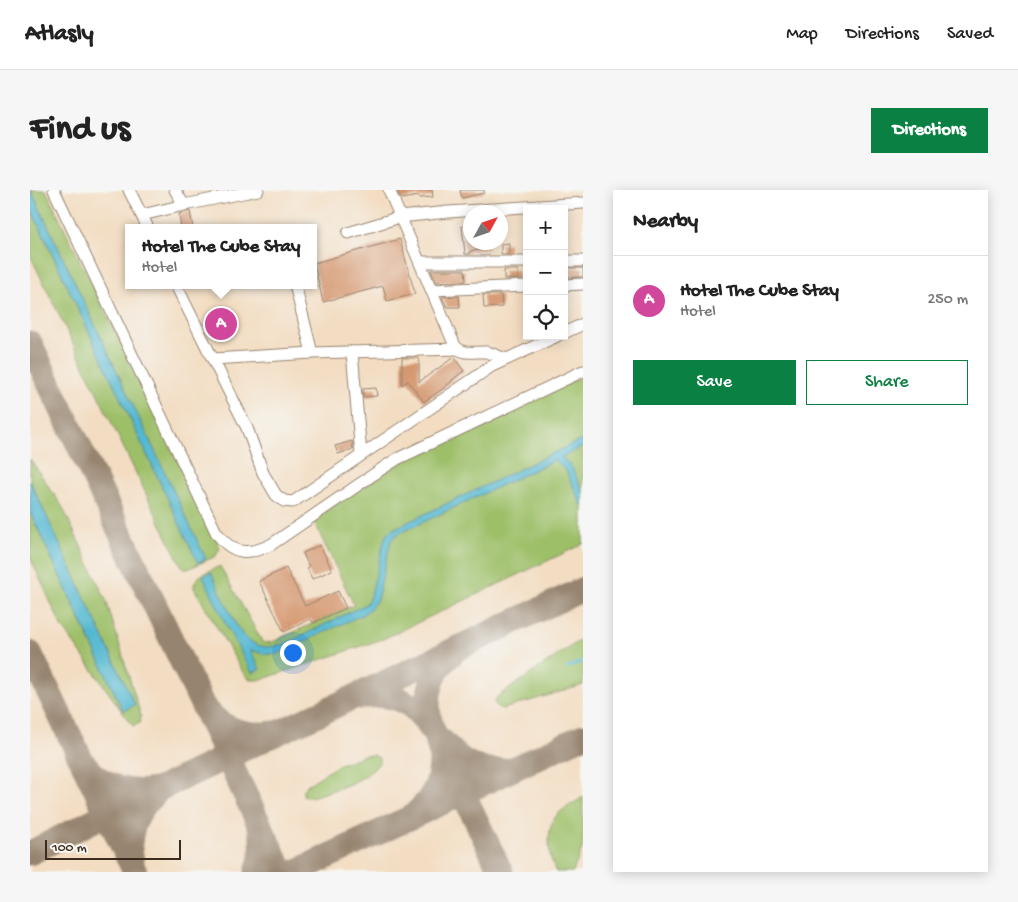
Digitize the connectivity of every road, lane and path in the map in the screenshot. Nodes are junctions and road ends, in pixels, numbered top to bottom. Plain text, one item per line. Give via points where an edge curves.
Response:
1 (54, 190) edge
2 (129, 190) edge
3 (175, 190) edge
4 (258, 190) edge
5 (389, 190) edge
6 (583, 203) edge
7 (184, 205) junction
8 (142, 215) junction
9 (400, 217) junction
10 (146, 224) edge
11 (348, 233) dead end
12 (583, 261) edge
13 (420, 262) junction
14 (523, 262) edge
15 (568, 262) edge
16 (583, 284) edge
17 (568, 285) edge
18 (523, 286) edge
19 (178, 289) edge
20 (296, 289) edge
21 (431, 290) junction
22 (583, 324) edge
23 (568, 331) edge
24 (548, 340) edge
25 (458, 350) junction
26 (352, 352) junction
27 (312, 353) junction
28 (213, 359) junction
29 (507, 359) junction
30 (583, 371) edge
31 (361, 455) junction

1 - 30 street via 216,532 221,540 236,550 254,552 263,549 397,459
2 - 8 street
3 - 7 street
4 - 7 street
5 - 9 street
6 - 9 street
7 - 8 street
8 - 10 street
9 - 11 street
9 - 13 street
12 - 15 street
13 - 14 street
13 - 21 street
16 - 17 street
18 - 21 street
19 - 28 street
20 - 27 street
21 - 25 street
22 - 23 street
24 - 29 street
25 - 26 street
25 - 29 street via 486,352
26 - 27 street
26 - 31 street
27 - 28 street
28 - 31 street via 247,428 263,473 276,495 284,501 293,502
29 - 31 street

